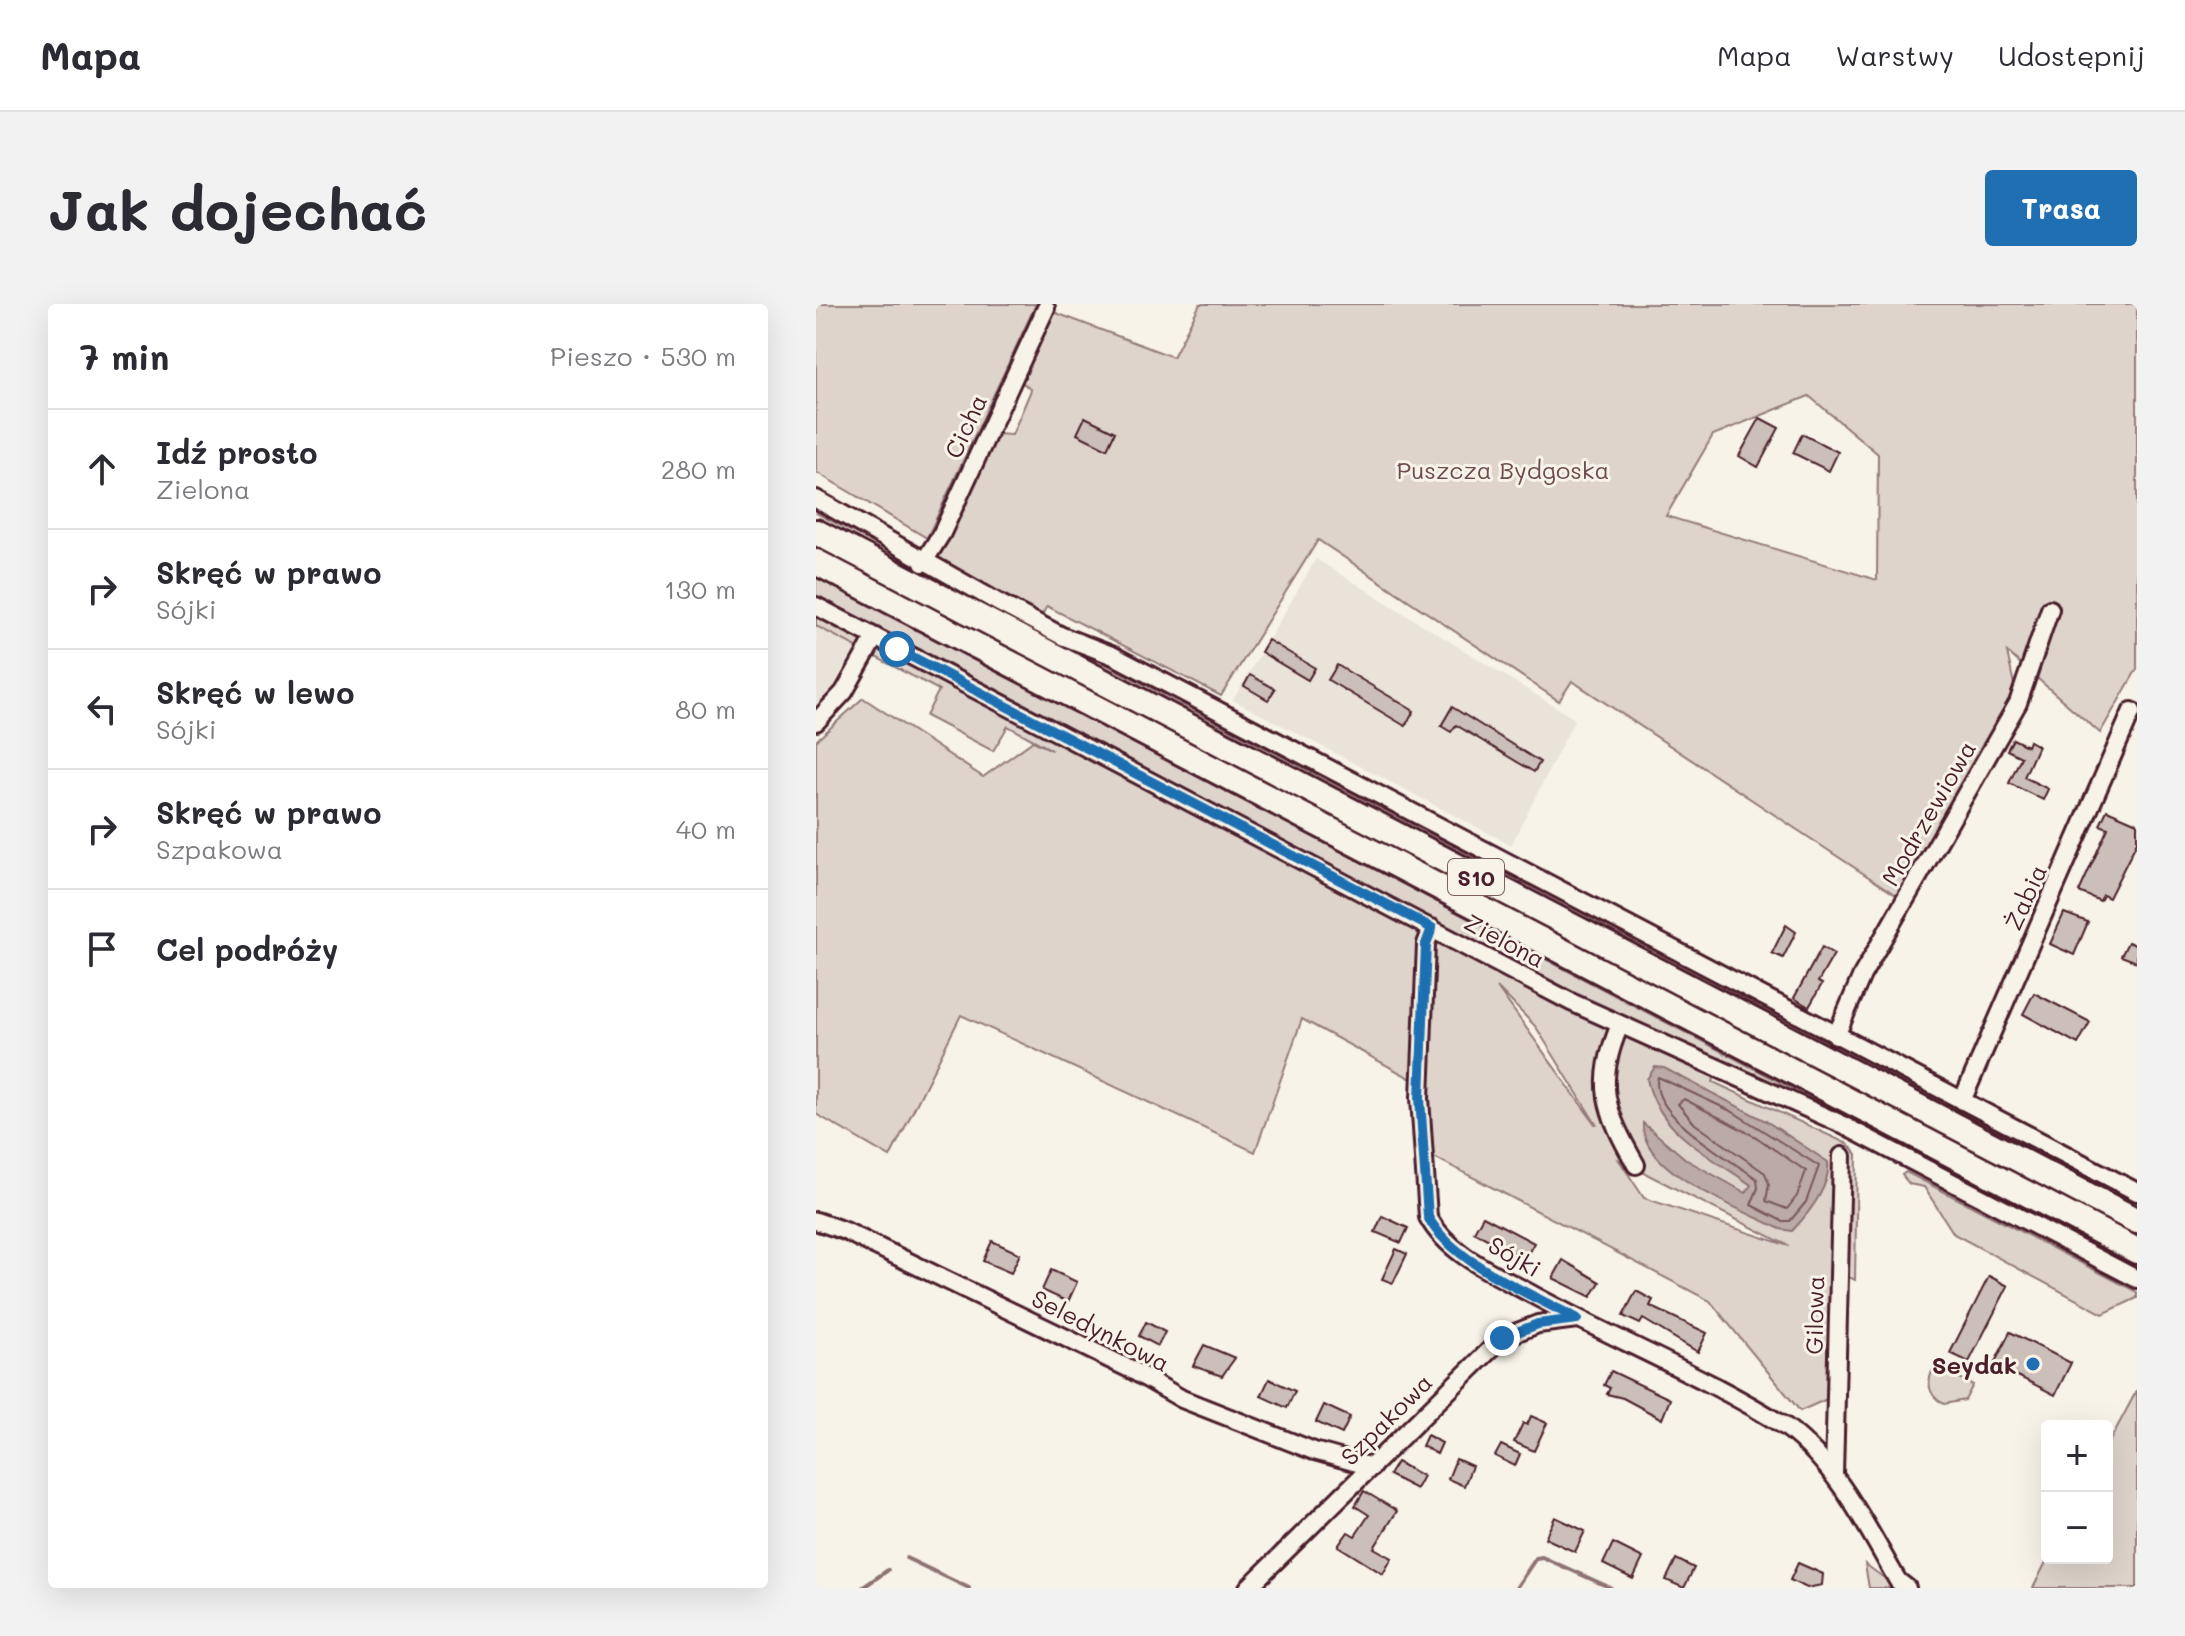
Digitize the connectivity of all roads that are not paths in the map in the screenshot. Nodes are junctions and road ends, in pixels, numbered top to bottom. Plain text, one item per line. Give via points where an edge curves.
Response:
1 (1046, 308) dead end
2 (816, 499) edge
3 (816, 532) edge
4 (816, 562) edge
5 (923, 563) junction
6 (816, 606) edge
7 (2050, 609) dead end
8 (875, 637) junction
9 (2132, 711) dead end
10 (816, 722) edge
11 (1432, 928) junction
12 (1620, 1025) junction
13 (1836, 1036) junction
14 (1962, 1101) junction
15 (1842, 1156) dead end
16 (1636, 1165) dead end
17 (2137, 1192) edge
18 (816, 1221) edge
19 (2137, 1221) edge
20 (2137, 1251) edge
21 (2137, 1279) edge
22 (1577, 1319) junction
23 (1372, 1467) junction
24 (1834, 1475) junction
25 (1248, 1588) edge
26 (1907, 1588) edge

1 - 5 street, Cicha via 942,533
2 - 5 street
3 - 19 highway, S10
4 - 20 highway, S10
5 - 13 street via 1062,636 1114,656
6 - 8 street, Zielona
7 - 13 street, Modrzewiowa via 2018,703 1862,975
8 - 10 street via 844,692
8 - 11 street, Zielona
9 - 14 street, Żabia
11 - 12 street, Zielona
11 - 22 street, Sójki via 1426,944 1420,1098 1428,1217 1437,1234 1458,1252
12 - 16 street via 1604,1070 1604,1088
12 - 21 street, Zielona via 1837,1122
13 - 14 street
14 - 17 street
15 - 24 street, Gilowa
18 - 23 street, Seledynkowa via 1132,1370 1182,1399 1314,1451
22 - 23 street, Szpakowa via 1538,1324 1502,1338
22 - 24 street, Sójki via 1759,1410 1805,1441
23 - 25 street, Szpakowa
24 - 26 street, Sójki

